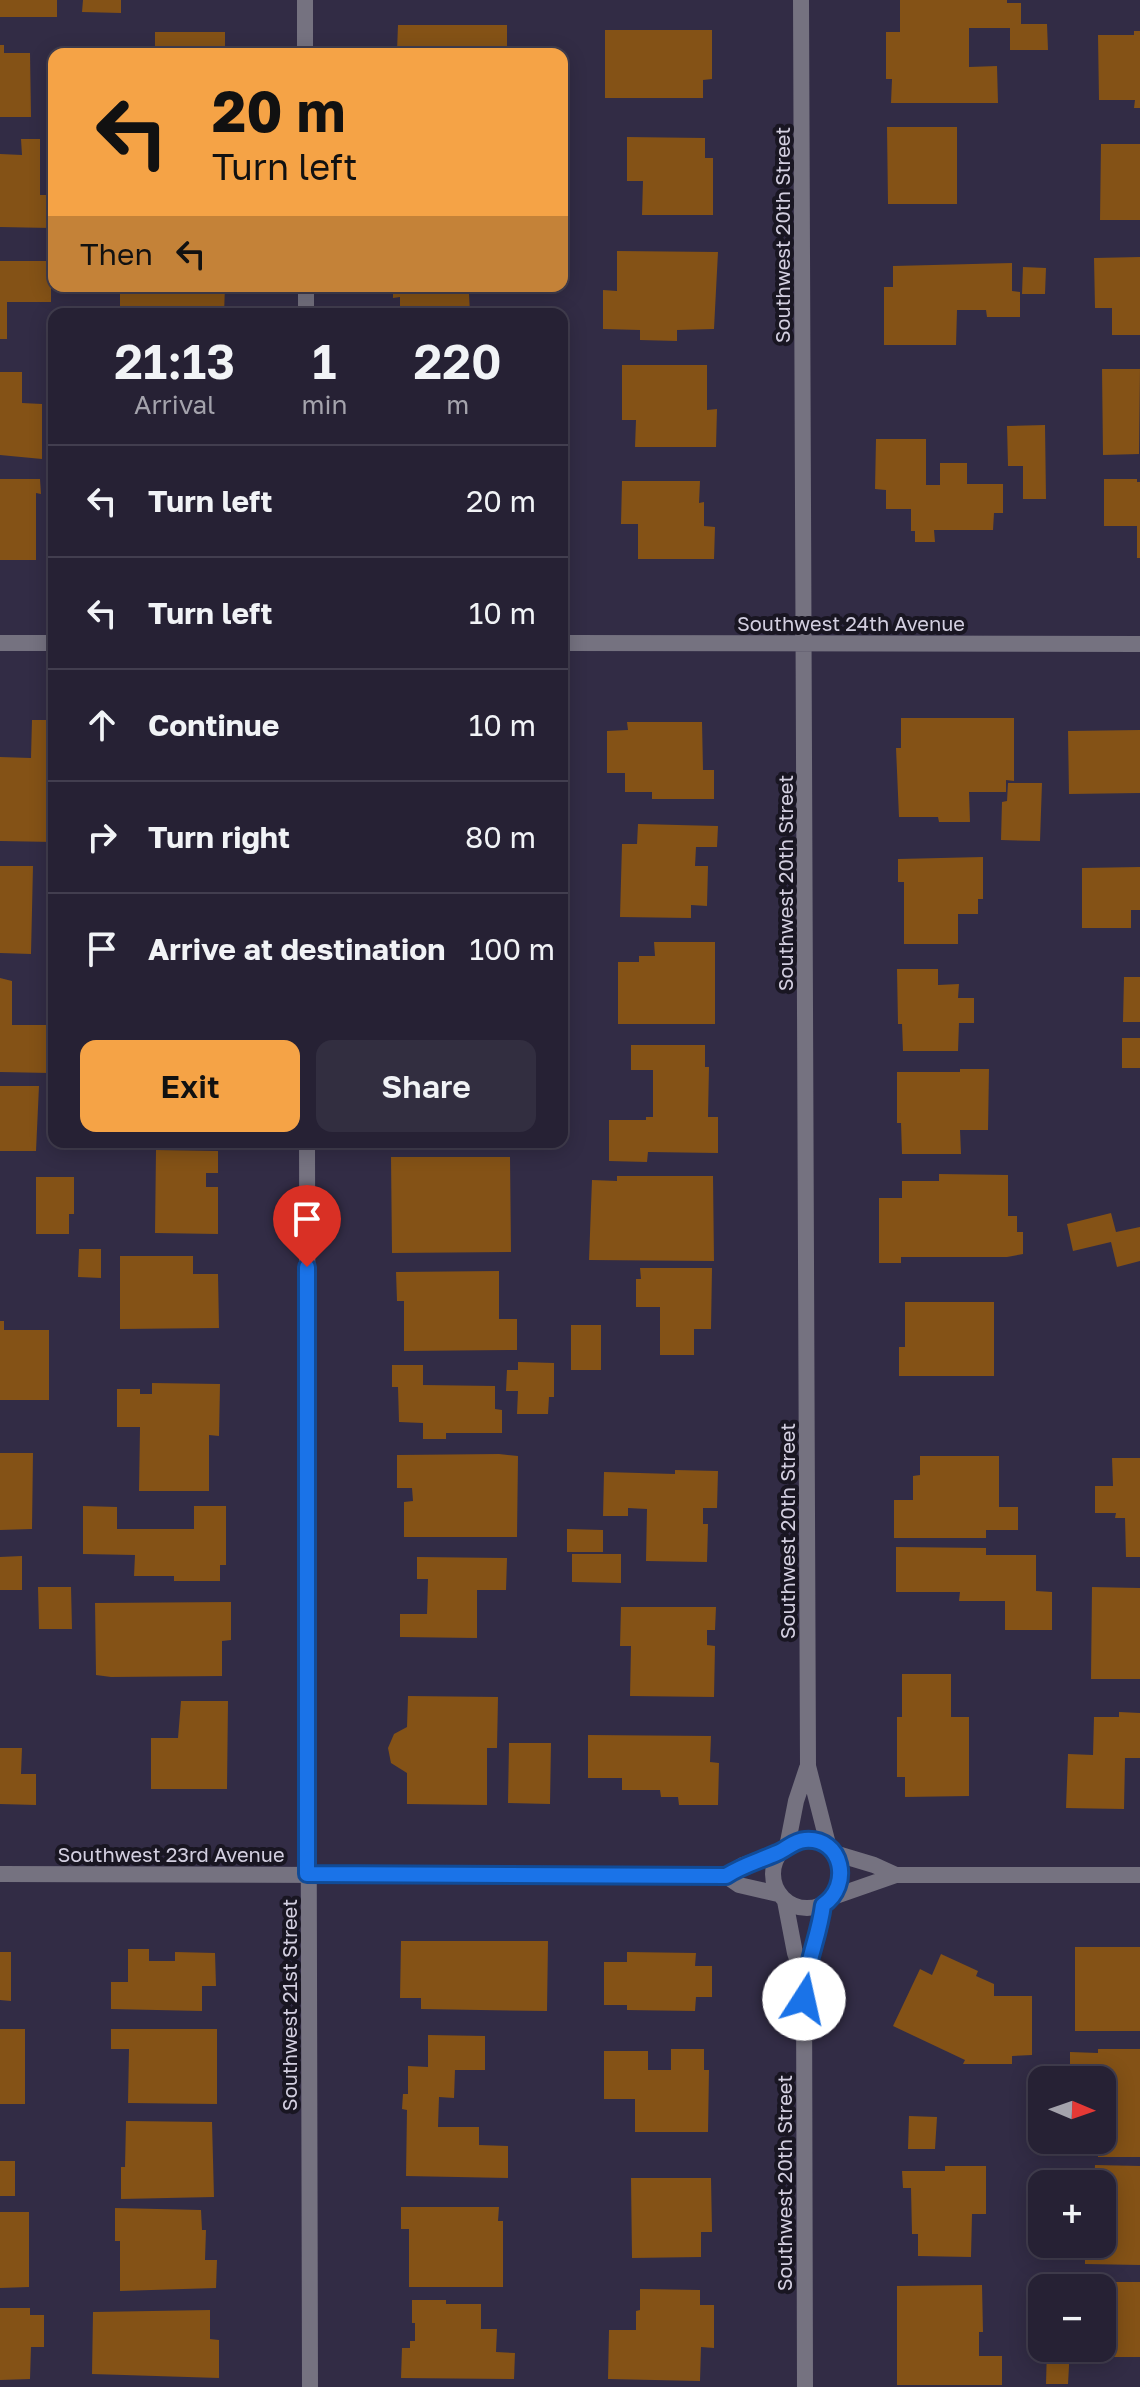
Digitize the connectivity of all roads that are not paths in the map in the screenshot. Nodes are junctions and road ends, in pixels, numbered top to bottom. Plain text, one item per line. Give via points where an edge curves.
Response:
1 (305, 0) edge
2 (801, 0) edge
3 (305, 48) edge
4 (804, 642) junction
5 (0, 643) edge
6 (48, 643) edge
7 (568, 643) edge
8 (1140, 644) edge
9 (307, 1148) edge
10 (808, 1766) junction
11 (783, 1850) junction
12 (832, 1850) junction
13 (0, 1874) edge
14 (307, 1874) junction
15 (896, 1875) junction
16 (1140, 1875) edge
17 (726, 1876) junction
18 (782, 1898) junction
19 (828, 1901) junction
20 (804, 1978) junction
21 (310, 2387) edge
22 (805, 2387) edge

1 - 3 street
2 - 4 street, Southwest 20th Street
4 - 7 street, Southwest 24th Avenue
4 - 8 street, Southwest 24th Avenue
4 - 10 street, Southwest 20th Street
5 - 6 street
9 - 14 street, Southwest 21st Street
10 - 11 street, Southwest 20th Street
10 - 12 street, Southwest 20th Street
11 - 12 street via 808,1839
11 - 17 street, Southwest 23rd Avenue
11 - 18 street via 772,1874
12 - 15 street
12 - 19 street via 842,1875
13 - 14 street, Southwest 23rd Avenue
14 - 17 street, Southwest 23rd Avenue
14 - 21 street, Southwest 21st Street
15 - 16 street
15 - 19 street
17 - 18 street, Southwest 23rd Avenue
18 - 19 street via 803,1909
18 - 20 street, Southwest 20th Street
19 - 20 street, Southwest 20th Street
20 - 22 street, Southwest 20th Street

